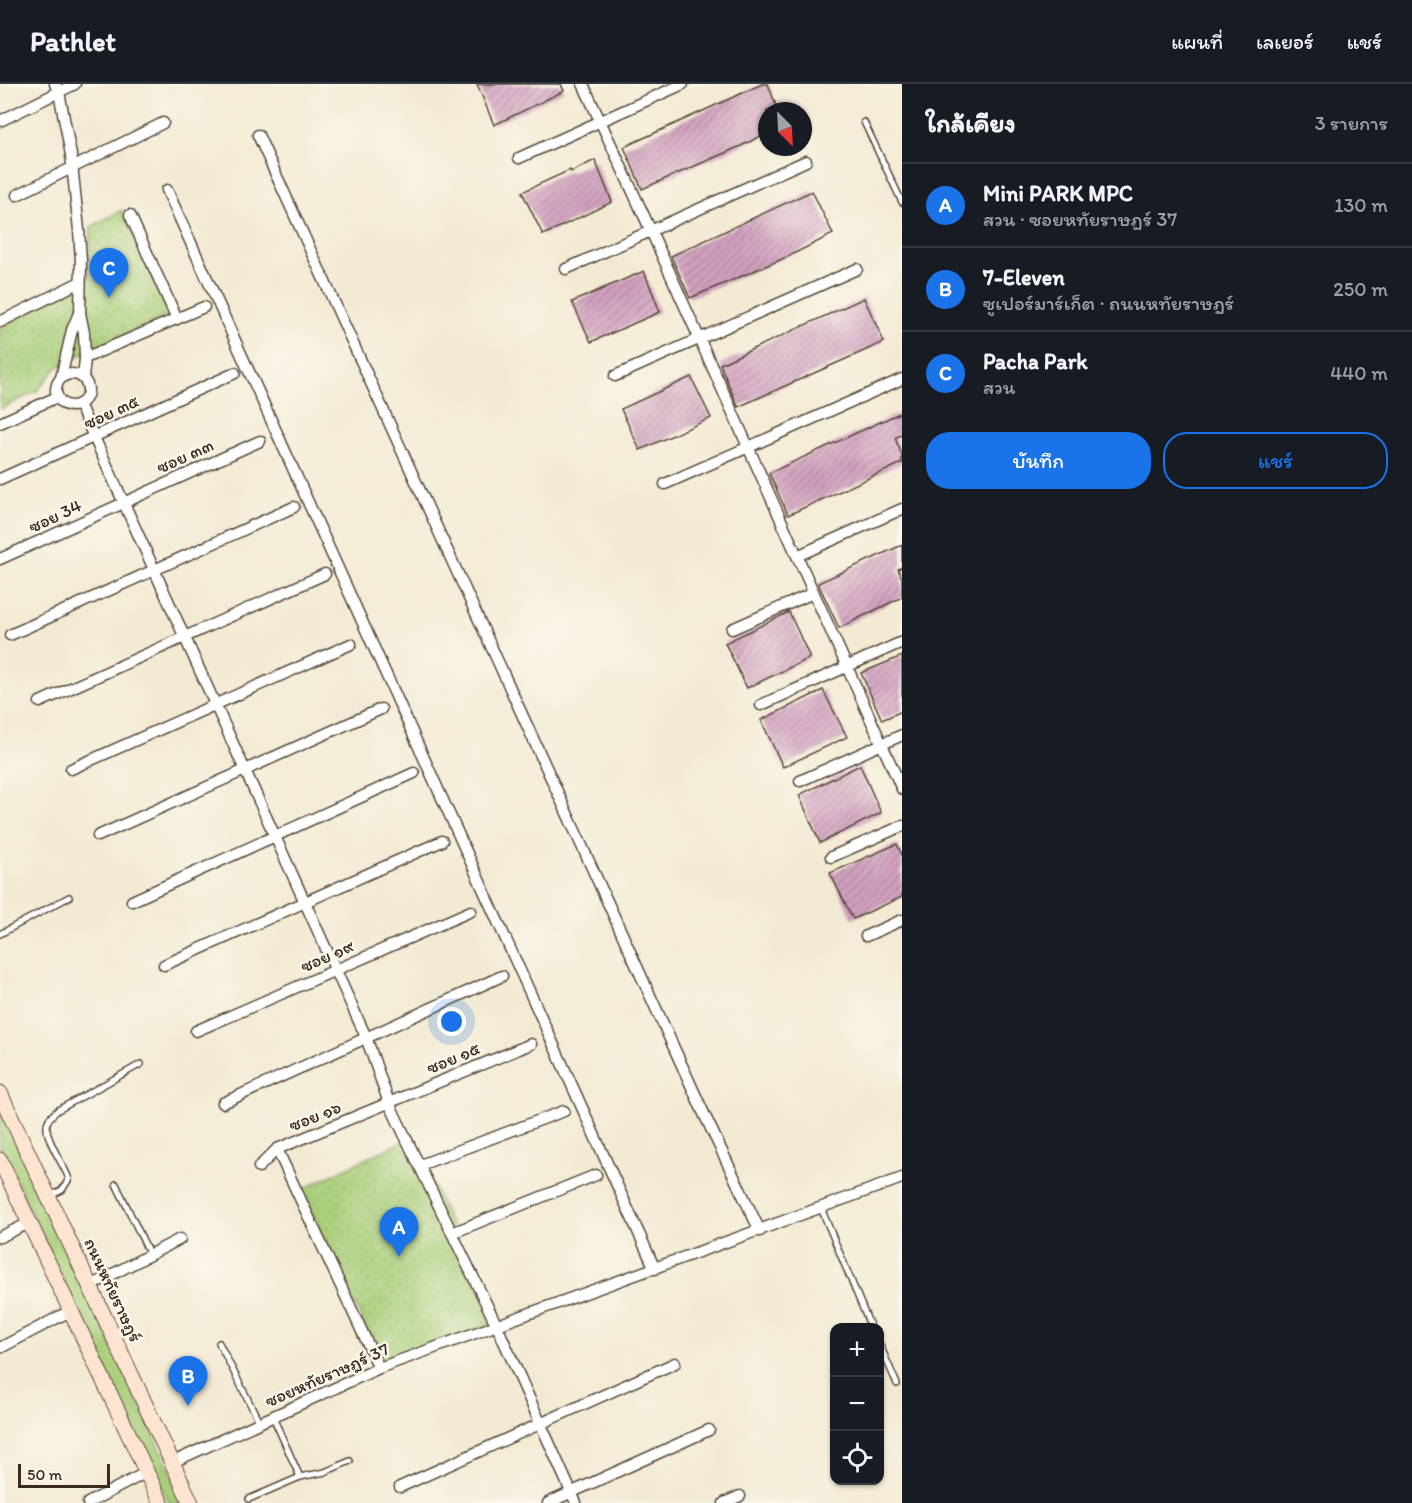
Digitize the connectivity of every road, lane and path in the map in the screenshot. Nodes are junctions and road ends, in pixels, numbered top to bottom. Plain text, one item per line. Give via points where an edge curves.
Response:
1 (75, 84) edge
2 (583, 84) edge
3 (683, 84) edge
4 (57, 88) edge
5 (0, 121) edge
6 (601, 121) junction
7 (864, 122) dead end
8 (163, 123) dead end
9 (258, 135) dead end
10 (519, 159) dead end
11 (806, 161) dead end
12 (72, 168) junction
13 (167, 190) dead end
14 (17, 195) dead end
15 (902, 201) edge
16 (130, 215) dead end
17 (651, 231) junction
18 (566, 269) dead end
19 (857, 269) dead end
20 (80, 282) junction
21 (204, 307) dead end
22 (80, 313) junction
23 (177, 319) junction
24 (0, 322) edge
25 (699, 339) junction
26 (85, 358) junction
27 (235, 373) dead end
28 (615, 376) dead end
29 (61, 378) junction
30 (83, 378) junction
31 (902, 379) edge
32 (57, 397) junction
33 (79, 404) junction
34 (0, 423) edge
35 (94, 438) junction
36 (260, 441) dead end
37 (749, 447) junction
38 (0, 479) edge
39 (665, 484) dead end
40 (124, 502) junction
41 (294, 507) dead end
42 (902, 509) edge
43 (797, 556) junction
44 (0, 559) edge
45 (154, 569) junction
46 (325, 574) dead end
47 (813, 593) junction
48 (732, 629) dead end
49 (10, 635) dead end
50 (185, 636) junction
51 (902, 642) edge
52 (351, 644) dead end
53 (846, 667) junction
54 (40, 702) dead end
55 (215, 704) junction
56 (761, 705) dead end
57 (381, 709) dead end
58 (902, 735) edge
59 (882, 744) junction
60 (70, 769) dead end
61 (245, 770) junction
62 (414, 773) dead end
63 (800, 781) dead end
64 (902, 789) edge
65 (902, 826) edge
66 (98, 836) dead end
67 (275, 836) junction
68 (442, 841) dead end
69 (831, 857) dead end
70 (69, 897) dead end
71 (132, 901) dead end
72 (305, 902) junction
73 (471, 911) dead end
74 (902, 920) edge
75 (0, 934) edge
76 (866, 936) dead end
77 (164, 965) dead end
78 (336, 970) junction
79 (501, 976) dead end
80 (196, 1031) dead end
81 (366, 1037) junction
82 (531, 1044) dead end
83 (141, 1064) dead end
84 (0, 1094) edge
85 (223, 1102) dead end
86 (389, 1103) junction
87 (564, 1111) dead end
88 (277, 1149) junction
89 (0, 1160) edge
90 (420, 1165) junction
91 (259, 1167) dead end
92 (596, 1175) dead end
93 (902, 1178) edge
94 (116, 1184) dead end
95 (48, 1196) junction
96 (821, 1208) junction
97 (29, 1223) junction
98 (760, 1231) junction
99 (452, 1233) junction
100 (0, 1237) edge
101 (180, 1239) dead end
102 (150, 1255) junction
103 (655, 1269) junction
104 (90, 1286) junction
105 (70, 1311) junction
106 (869, 1323) edge
107 (497, 1326) junction
108 (219, 1343) dead end
109 (0, 1348) edge
110 (884, 1356) edge
111 (675, 1364) dead end
112 (379, 1368) junction
113 (897, 1384) dead end
114 (273, 1417) junction
115 (260, 1423) junction
116 (541, 1425) junction
117 (709, 1430) dead end
118 (350, 1461) dead end
119 (173, 1462) junction
120 (147, 1472) junction
121 (300, 1477) junction
122 (400, 1487) dead end
123 (572, 1492) junction
124 (740, 1496) dead end
125 (249, 1499) dead end
126 (88, 1503) edge
127 (161, 1503) edge
128 (191, 1503) edge
129 (548, 1503) edge
130 (576, 1503) edge
131 (724, 1503) edge

1 - 4 street
2 - 6 street
3 - 6 street
4 - 5 street
4 - 12 street
6 - 10 street
6 - 17 street
7 - 15 lane
8 - 12 street
9 - 98 street
11 - 17 street
12 - 14 street
12 - 20 street
13 - 103 street
16 - 23 street
17 - 18 street
17 - 25 street
19 - 25 street
20 - 22 street
20 - 24 street
21 - 23 street
22 - 26 street
22 - 29 street
23 - 26 street
25 - 28 street
25 - 37 street
26 - 30 street
27 - 35 street, ซอย ๓๕
29 - 30 street via 74,374
29 - 32 street via 56,387
30 - 33 street via 87,392
31 - 37 street
32 - 33 street via 64,404
32 - 34 street
33 - 35 street
35 - 38 street, ซอย ๓๕
35 - 40 street
36 - 40 street, ซอย ๓๓
37 - 39 street
37 - 43 street
40 - 44 street, ซอย 34
40 - 45 street
41 - 45 street
42 - 43 street
43 - 47 street
45 - 49 street
45 - 50 street
46 - 50 street
47 - 48 street
47 - 53 street
50 - 54 street
50 - 55 street
51 - 53 street
52 - 55 street
53 - 56 street
53 - 59 street
55 - 60 street
55 - 61 street
57 - 61 street
58 - 59 street
59 - 63 street
59 - 64 street
61 - 66 street
61 - 67 street
62 - 67 street
65 - 69 street
67 - 71 street
67 - 72 street
68 - 72 street
70 - 75 lane
72 - 77 street
72 - 78 street
73 - 78 street, ซอย ๑๙
74 - 76 street
78 - 80 street, ซอย ๑๙
78 - 81 street
79 - 81 street
81 - 85 street
81 - 86 street
82 - 86 street, ซอย ๑๕
83 - 95 lane via 50,1117 48,1133 69,1179 62,1190
84 - 95 main road, ถนนหทัยราษฎร์
86 - 88 street, ซอย ๑๖
86 - 90 street
87 - 90 street
88 - 91 street, ซอย ๑๖
88 - 112 street
89 - 97 main road
90 - 99 street
92 - 99 street
93 - 96 street, ซอยหทัยราษฎร์ 37
94 - 102 lane
95 - 104 main road, ถนนหทัยราษฎร์
96 - 98 street, ซอยหทัยราษฎร์ 37
96 - 106 lane
97 - 100 street
97 - 105 main road
98 - 103 street, ซอยหทัยราษฎร์ 37
99 - 107 street
101 - 102 street
102 - 104 street
103 - 107 street, ซอยหทัยราษฎร์ 37
104 - 119 main road, ถนนหทัยราษฎร์
105 - 109 street
105 - 120 main road
107 - 112 street, ซอยหทัยราษฎร์ 37
107 - 116 street
108 - 115 lane
110 - 113 lane
111 - 116 street
112 - 114 street, ซอยหทัยราษฎร์ 37
114 - 115 street, ซอยหทัยราษฎร์ 37
114 - 121 lane
115 - 119 street, ซอยหทัยราษฎร์ 37
116 - 122 street
116 - 123 street
117 - 123 street
118 - 121 lane
119 - 128 main road, ถนนหทัยราษฎร์
120 - 126 street
120 - 127 main road
121 - 125 lane
123 - 129 street
123 - 130 street
124 - 131 street

